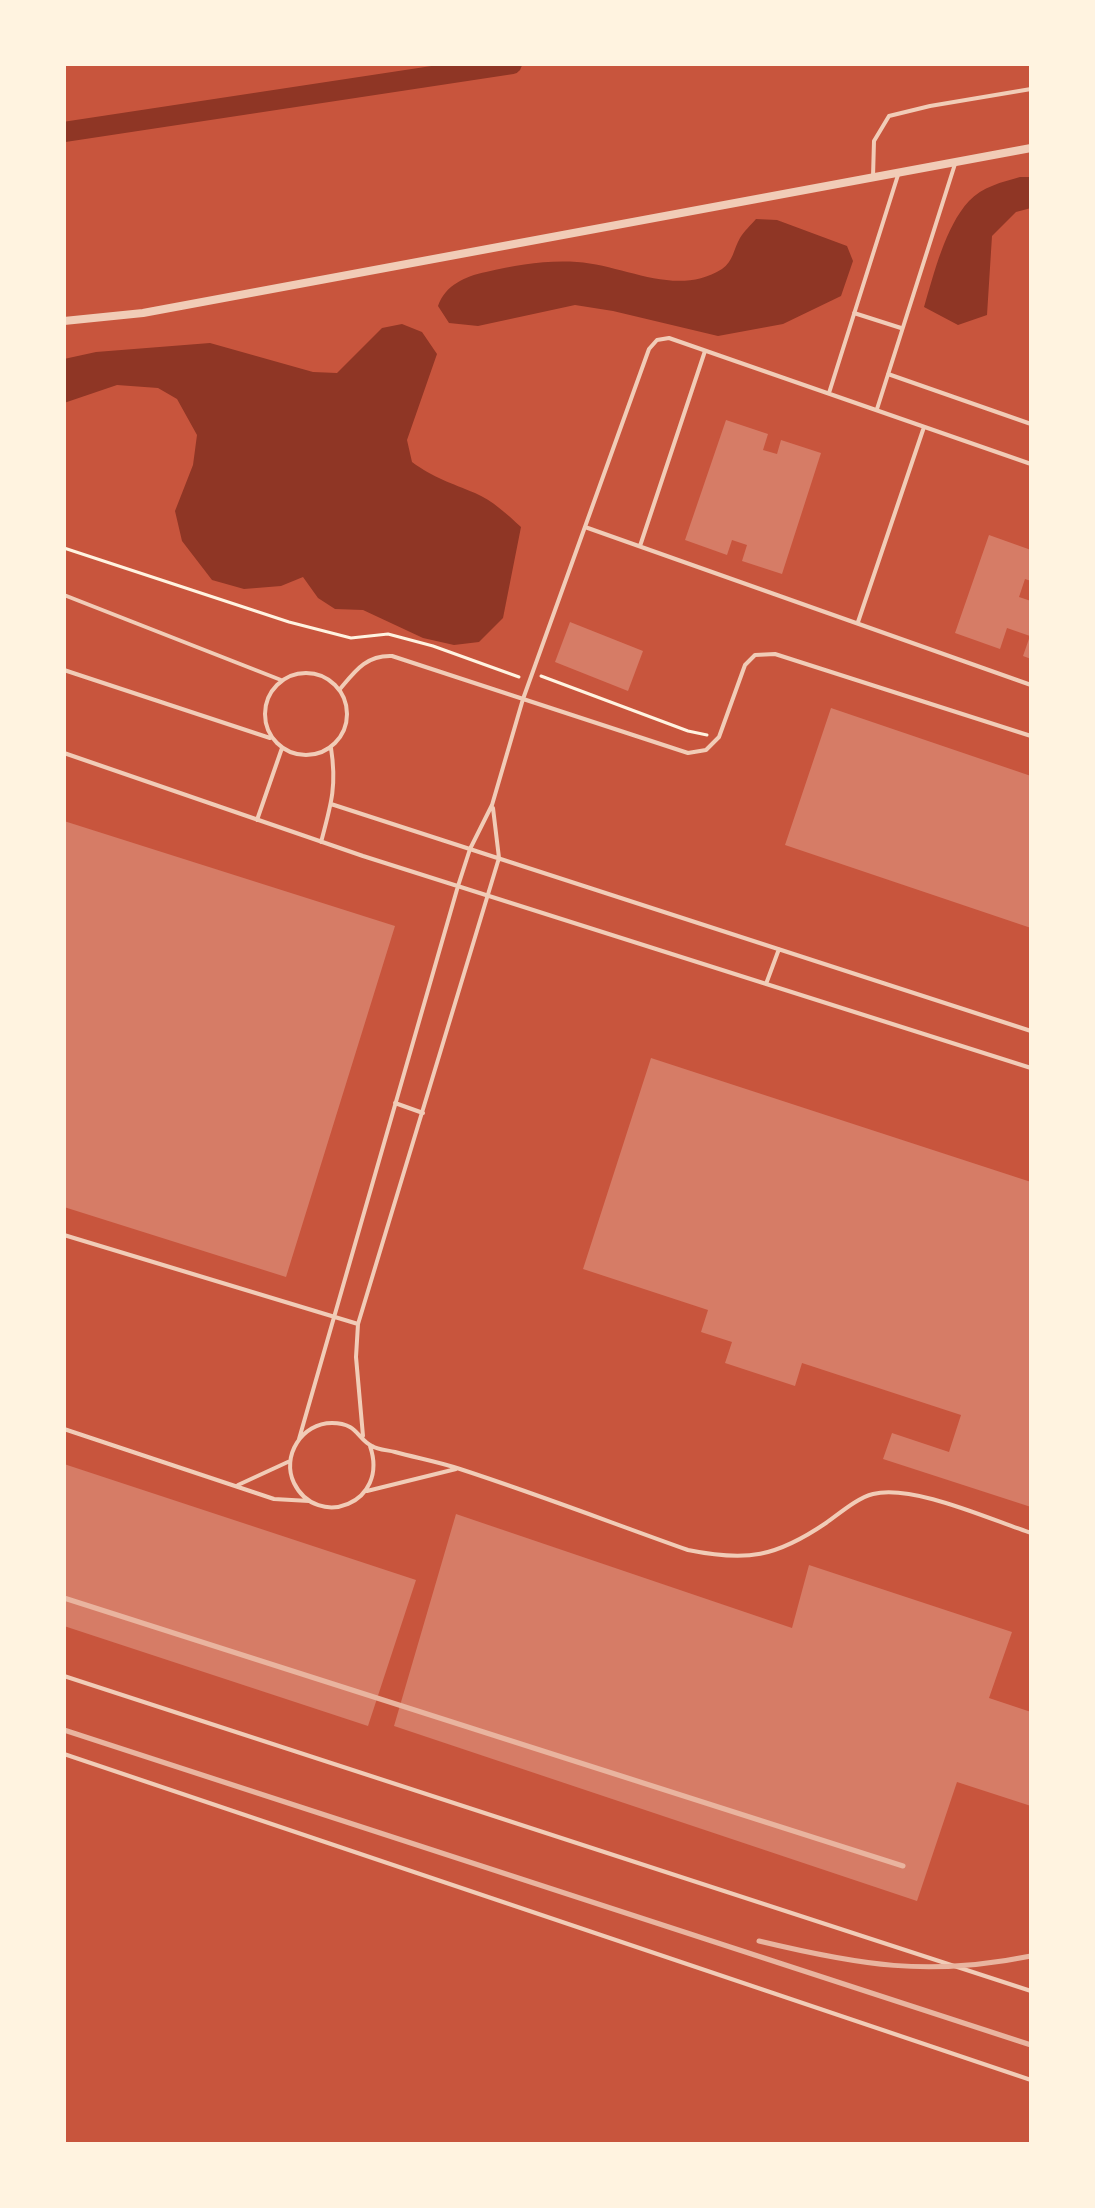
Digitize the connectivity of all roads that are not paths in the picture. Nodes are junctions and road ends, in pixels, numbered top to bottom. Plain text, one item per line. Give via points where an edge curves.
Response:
1 (1031, 89) edge
2 (1031, 148) edge
3 (956, 162) junction
4 (898, 172) junction
5 (873, 177) junction
6 (854, 313) junction
7 (64, 321) edge
8 (902, 328) junction
9 (705, 350) junction
10 (888, 374) junction
11 (829, 393) junction
12 (877, 409) junction
13 (1031, 424) edge
14 (924, 427) junction
15 (1031, 464) edge
16 (585, 527) junction
17 (640, 546) junction
18 (64, 595) edge
19 (858, 622) junction
20 (64, 670) edge
21 (281, 680) junction
22 (1031, 685) edge
23 (340, 689) junction
24 (523, 699) junction
25 (1031, 736) edge
26 (273, 739) junction
27 (282, 748) junction
28 (331, 748) junction
29 (64, 753) edge
30 (331, 804) junction
31 (492, 805) junction
32 (257, 820) junction
33 (321, 842) junction
34 (470, 849) junction
35 (499, 858) junction
36 (458, 886) junction
37 (489, 896) junction
38 (779, 949) junction
39 (766, 984) junction
40 (1031, 1031) edge
41 (1031, 1068) edge
42 (395, 1103) junction
43 (423, 1113) junction
44 (64, 1235) edge
45 (334, 1315) junction
46 (358, 1324) junction
47 (64, 1429) edge
48 (363, 1436) junction
49 (299, 1439) junction
50 (370, 1446) junction
51 (290, 1461) junction
52 (458, 1468) junction
53 (238, 1485) junction
54 (366, 1491) junction
55 (311, 1501) junction
56 (1031, 1533) edge
57 (64, 1676) edge
58 (64, 1754) edge
59 (1031, 1991) edge
60 (1031, 2080) edge

1 - 5 lane via 889,116 874,141
2 - 3 street
3 - 4 street
3 - 8 lane
4 - 5 street
4 - 6 lane
5 - 7 street via 143,313
6 - 8 lane
6 - 11 lane
8 - 10 lane
9 - 11 lane
9 - 16 lane via 669,338 657,340 649,349
9 - 17 lane
10 - 12 lane
10 - 13 lane
11 - 12 lane
12 - 14 lane
14 - 15 lane
14 - 19 lane
16 - 17 lane
16 - 24 lane
17 - 19 lane
18 - 21 lane
19 - 22 lane
20 - 26 lane
21 - 23 lane via 306,672 319,674
21 - 26 lane via 264,714
23 - 24 lane via 362,663 392,656
23 - 28 lane via 346,701 346,727
24 - 25 lane via 688,753 706,750 719,737 745,665 755,655 775,654
24 - 31 lane
26 - 27 lane
27 - 28 lane via 306,756
27 - 32 lane
28 - 30 lane
29 - 32 lane
30 - 33 lane
30 - 34 lane
31 - 34 lane
31 - 35 lane
32 - 33 lane
33 - 36 lane
34 - 35 lane
34 - 36 lane
35 - 37 lane
35 - 38 lane
36 - 37 lane
36 - 42 lane
37 - 39 lane
37 - 43 lane
38 - 39 lane
38 - 40 lane
39 - 41 lane
42 - 43 lane
42 - 45 lane
43 - 46 lane
44 - 45 lane
45 - 46 lane
45 - 49 lane
46 - 48 lane
47 - 53 lane
48 - 49 lane via 330,1423
48 - 50 lane
49 - 51 lane
50 - 52 lane
50 - 54 lane via 374,1469
51 - 53 lane
51 - 55 lane via 295,1484
52 - 54 lane
52 - 56 lane via 688,1550 727,1558 765,1554 800,1540 872,1494 914,1494
53 - 55 lane via 274,1499
54 - 55 lane via 346,1505
57 - 59 lane
58 - 60 lane

